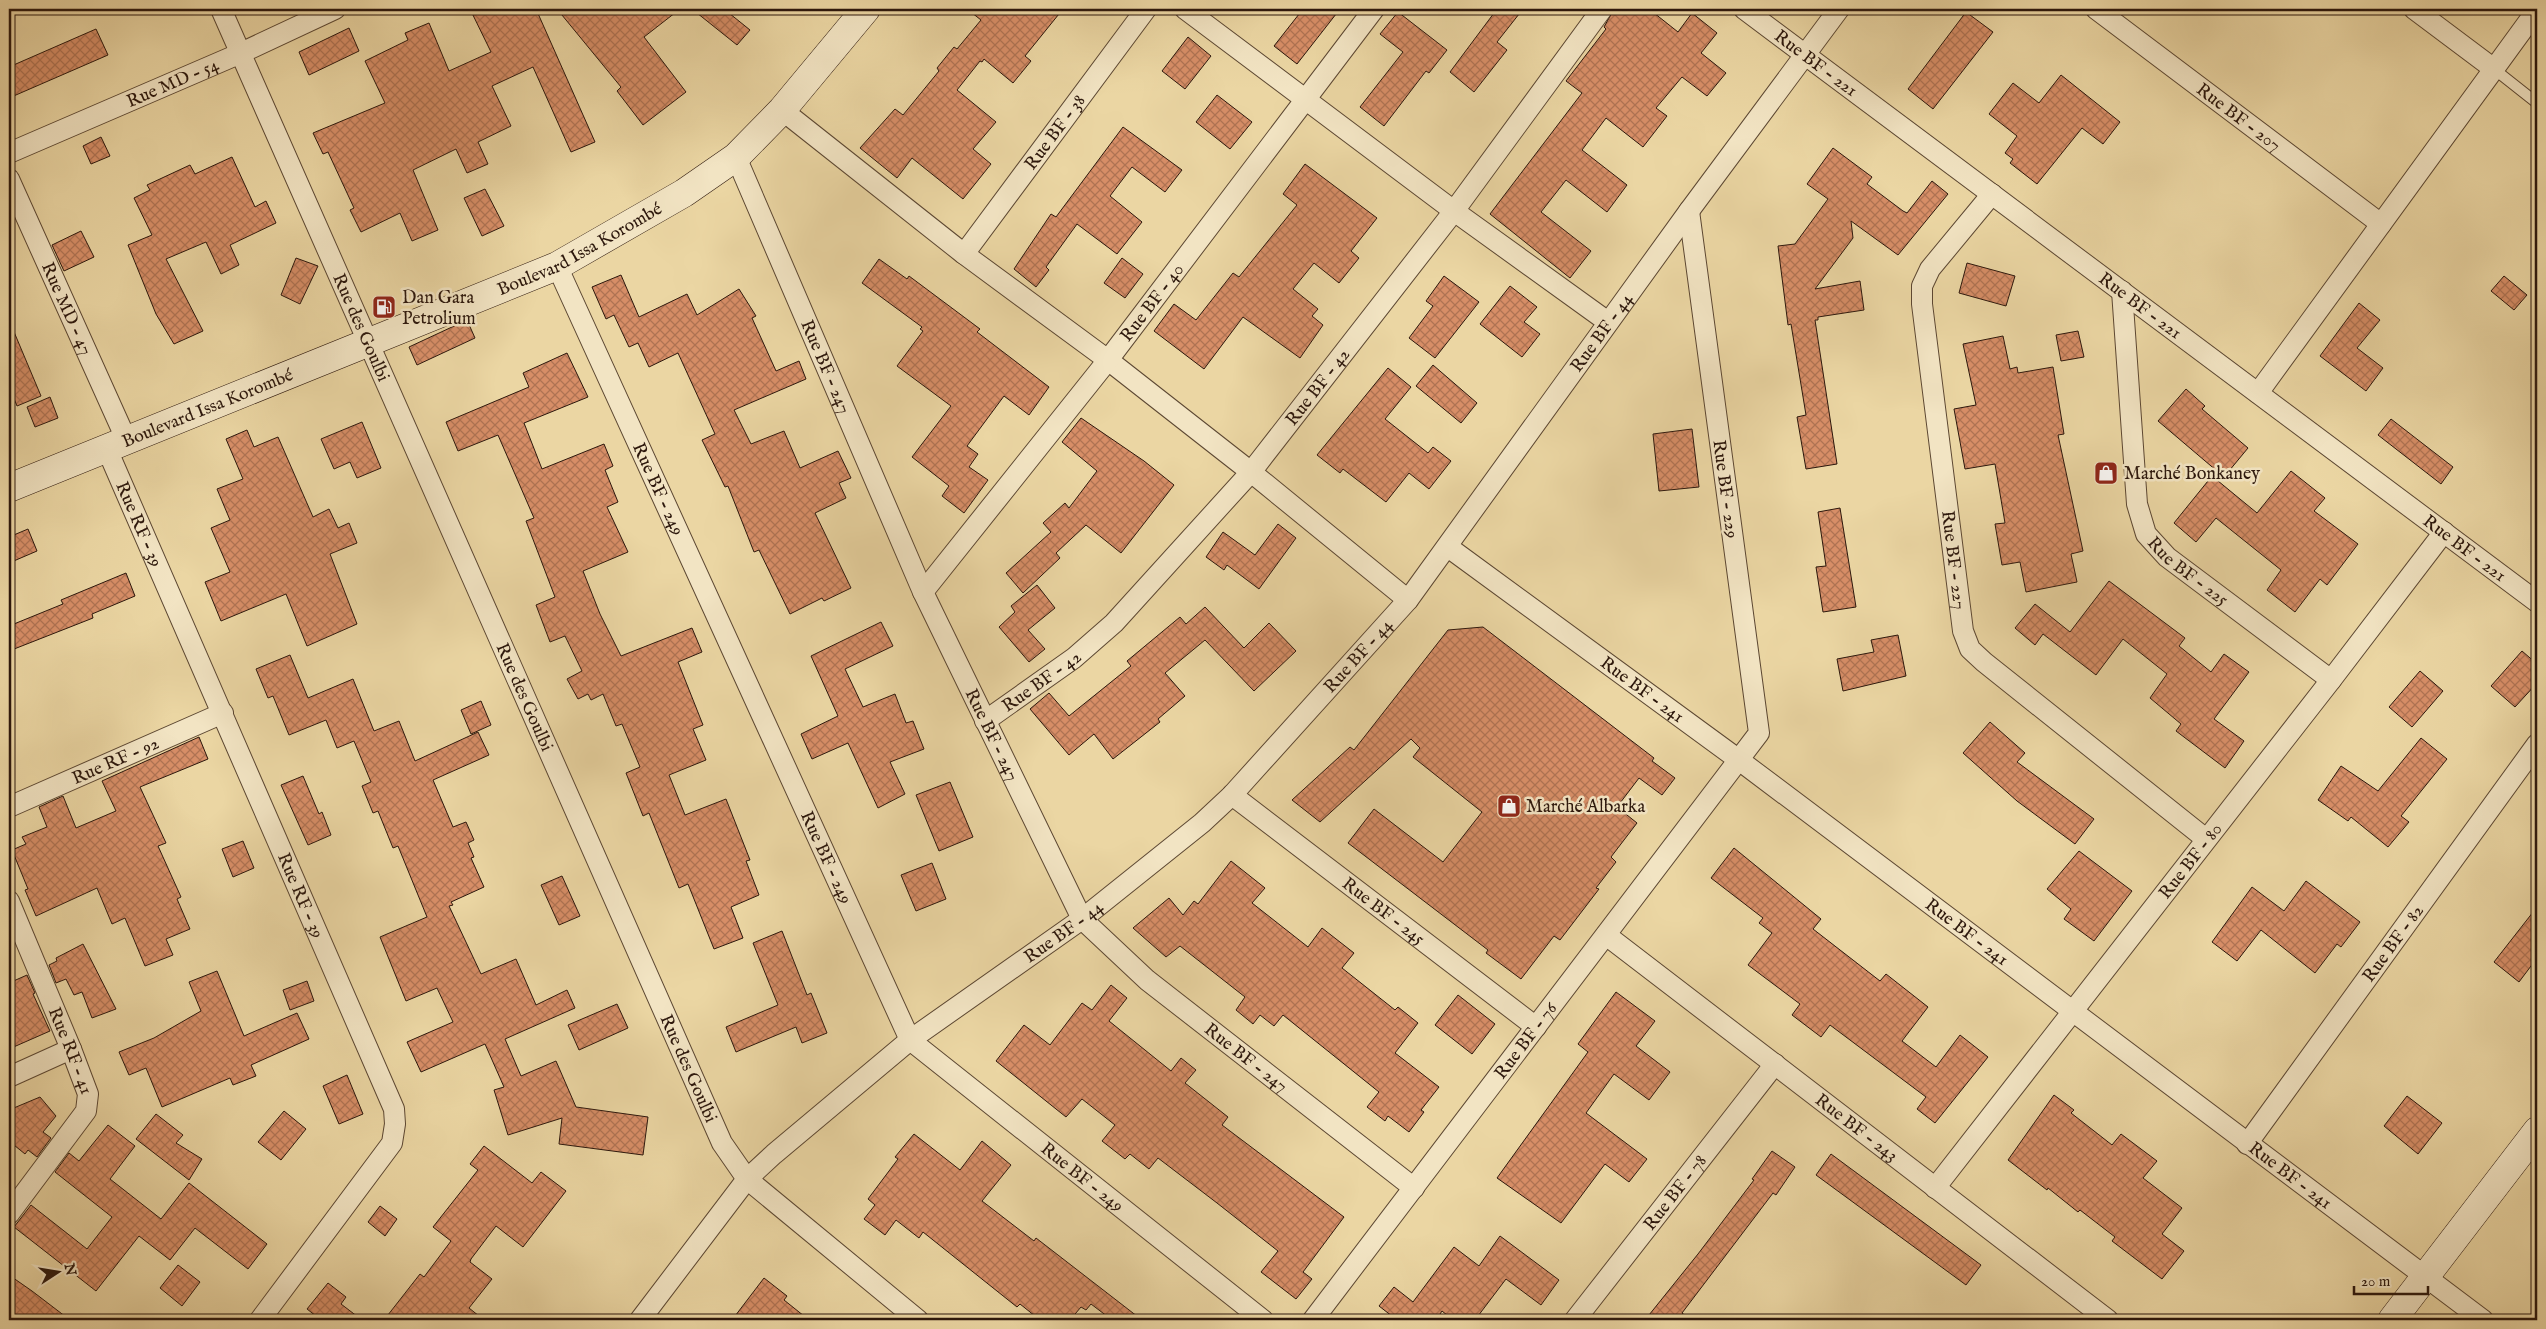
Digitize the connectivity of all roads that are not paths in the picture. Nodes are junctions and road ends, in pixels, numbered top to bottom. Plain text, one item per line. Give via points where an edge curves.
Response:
1 (222, 9) edge
2 (335, 9) edge
3 (866, 9) edge
4 (1146, 9) edge
5 (1185, 9) edge
6 (1374, 9) edge
7 (1602, 9) edge
8 (1744, 9) edge
9 (1839, 9) edge
10 (2096, 9) edge
11 (2414, 9) edge
12 (2537, 10) edge
13 (241, 53) junction
14 (1804, 54) junction
15 (2494, 69) junction
16 (1306, 100) junction
17 (2537, 103) edge
18 (782, 110) junction
19 (9, 153) edge
20 (736, 157) junction
21 (9, 179) edge
22 (1992, 194) junction
23 (1454, 211) junction
24 (1689, 211) junction
25 (2382, 224) junction
26 (964, 254) junction
27 (557, 266) junction
28 (2122, 291) junction
29 (1608, 322) junction
30 (368, 342) junction
31 (1108, 360) junction
32 (2258, 393) junction
33 (116, 443) junction
34 (1251, 472) junction
35 (9, 488) edge
36 (2444, 532) junction
37 (1448, 547) junction
38 (923, 592) junction
39 (1408, 600) junction
40 (2537, 602) edge
41 (2331, 680) junction
42 (223, 714) junction
43 (985, 721) junction
44 (2537, 744) edge
45 (1739, 760) junction
46 (1232, 795) junction
47 (9, 807) edge
48 (2206, 839) junction
49 (9, 901) edge
50 (1082, 919) junction
51 (1606, 935) junction
52 (2071, 1012) junction
53 (1536, 1027) junction
54 (910, 1040) junction
55 (71, 1050) junction
56 (1775, 1064) junction
57 (9, 1077) edge
58 (2537, 1131) edge
59 (2247, 1144) junction
60 (747, 1179) junction
61 (1414, 1188) junction
62 (1935, 1188) junction
63 (9, 1214) edge
64 (2425, 1277) junction
65 (2105, 1319) edge
66 (260, 1320) edge
67 (640, 1320) edge
68 (918, 1320) edge
69 (1263, 1320) edge
70 (1313, 1320) edge
71 (1575, 1320) edge
72 (2392, 1320) edge
73 (2483, 1320) edge

1 - 13 street, Rue des Goulbi
2 - 13 street, Rue MD - 54
3 - 18 street, Boulevard Issa Korombé
4 - 26 street, Rue BF - 38
5 - 16 street
6 - 16 street, Rue BF - 40
7 - 23 street, Rue BF - 42
8 - 14 street, Rue BF - 221
9 - 14 street, Rue BF - 44
10 - 25 street, Rue BF - 207
11 - 15 street
12 - 15 street
13 - 19 street, Rue MD - 54
13 - 30 street, Rue des Goulbi
14 - 22 street, Rue BF - 221
14 - 24 street, Rue BF - 44
15 - 17 lane
15 - 25 street
16 - 23 street
16 - 31 street, Rue BF - 40
18 - 20 street, Boulevard Issa Korombé
18 - 26 street
20 - 27 street, Boulevard Issa Korombé via 684,193
20 - 38 street, Rue BF - 247
21 - 33 street, Rue MD - 47
22 - 28 street, Rue BF - 221
22 - 48 street, Rue BF - 227 via 1930,269 1922,286 1963,630 1970,649 1984,662
23 - 29 street
23 - 34 street, Rue BF - 42
24 - 29 street, Rue BF - 44
24 - 45 street, Rue BF - 229 via 1759,733
25 - 32 street
26 - 31 street
27 - 30 street, Boulevard Issa Korombé
27 - 54 street, Rue BF - 249
28 - 32 street, Rue BF - 221
28 - 41 street, Rue BF - 225 via 2137,504 2146,534 2167,557
29 - 37 street, Rue BF - 44
30 - 33 street, Boulevard Issa Korombé
30 - 60 street, Rue des Goulbi via 722,1143
31 - 34 street
31 - 38 street, Rue BF - 40
32 - 36 street, Rue BF - 221
33 - 35 street, Boulevard Issa Korombé
33 - 42 street, Rue RF - 39
34 - 39 street
34 - 43 street, Rue BF - 42 via 1114,623 1074,658
36 - 40 street, Rue BF - 221
36 - 41 street, Rue BF - 80
37 - 39 street, Rue BF - 44
37 - 45 street, Rue BF - 241
38 - 43 street, Rue BF - 247
39 - 46 street, Rue BF - 44
41 - 48 street, Rue BF - 80
42 - 47 street, Rue RF - 92
42 - 66 street, Rue RF - 39 via 388,1093 395,1124 392,1143
43 - 50 street, Rue BF - 247
44 - 59 street, Rue BF - 82
45 - 51 street, Rue BF - 76
45 - 52 street, Rue BF - 241
46 - 50 street, Rue BF - 44
46 - 53 street, Rue BF - 245
48 - 52 street, Rue BF - 80
49 - 55 street, Rue RF - 41
50 - 54 street, Rue BF - 44
50 - 61 street, Rue BF - 247 via 1147,980
51 - 53 street, Rue BF - 76
51 - 56 street, Rue BF - 243
52 - 59 street, Rue BF - 241
52 - 62 street, Rue BF - 80
53 - 61 street, Rue BF - 76
54 - 60 street, Rue BF - 44
54 - 69 street, Rue BF - 249
55 - 57 street
55 - 63 street, Rue RF - 41 via 88,1094 86,1111
56 - 62 street, Rue BF - 243
56 - 71 street, Rue BF - 78
58 - 64 street
59 - 64 street, Rue BF - 241
60 - 67 street, Rue BF - 44
60 - 68 street, Rue des Goulbi
61 - 70 street, Rue BF - 76
62 - 65 street, Rue BF - 243
64 - 72 street
64 - 73 street, Rue BF - 241

